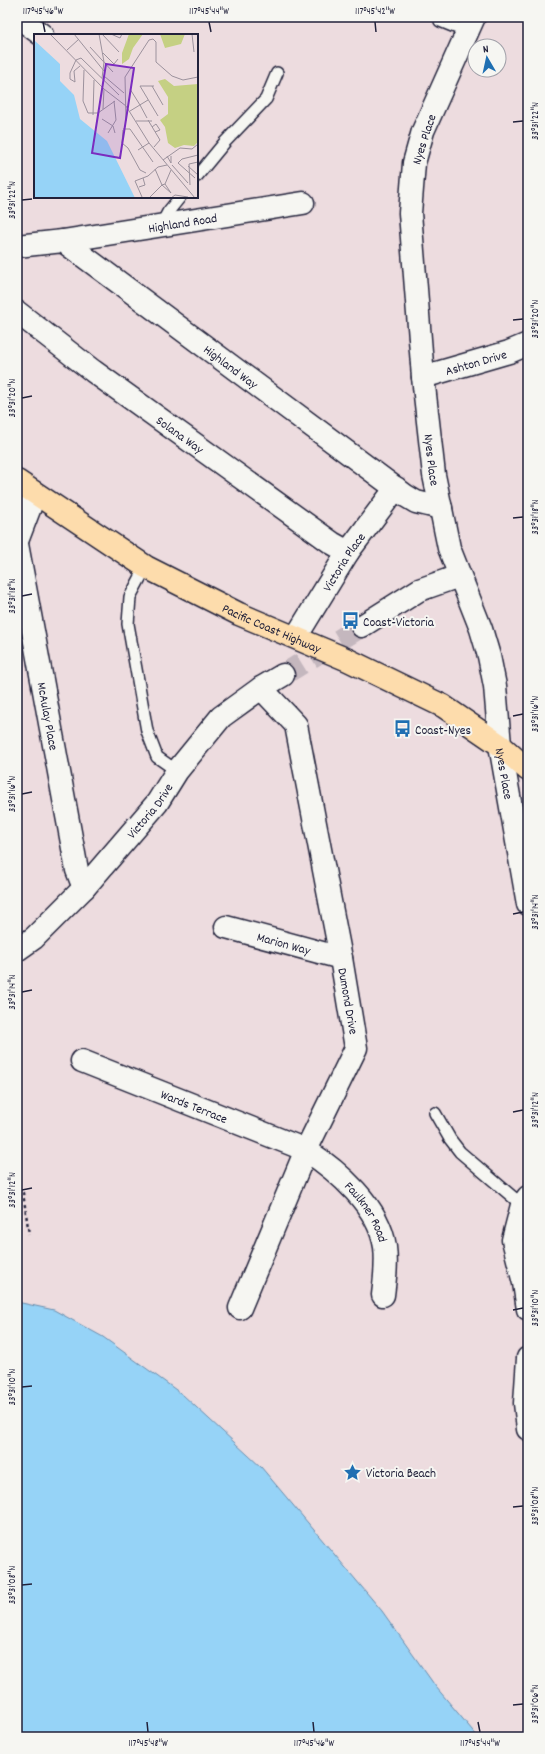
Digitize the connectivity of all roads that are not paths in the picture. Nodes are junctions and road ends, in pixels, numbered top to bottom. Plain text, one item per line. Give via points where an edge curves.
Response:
1 (18, 17) edge
2 (440, 21) dead end
3 (470, 25) edge
4 (41, 34) edge
5 (277, 73) dead end
6 (198, 175) edge
7 (179, 198) edge
8 (303, 203) dead end
9 (160, 226) junction
10 (63, 241) junction
11 (17, 246) edge
12 (17, 312) edge
13 (528, 344) edge
14 (424, 377) junction
15 (17, 481) edge
16 (396, 488) junction
17 (35, 494) junction
18 (441, 508) junction
19 (17, 543) edge
20 (348, 552) junction
21 (146, 567) junction
22 (459, 576) junction
23 (362, 626) tunnel mouth
24 (296, 638) junction
25 (283, 675) tunnel mouth
26 (261, 688) junction
27 (500, 745) junction
28 (528, 770) edge
29 (176, 772) junction
30 (84, 888) junction
31 (528, 904) edge
32 (226, 927) dead end
33 (17, 950) edge
34 (341, 958) junction
35 (82, 1061) dead end
36 (435, 1113) dead end
37 (306, 1150) junction
38 (525, 1201) edge
39 (383, 1295) dead end
40 (240, 1308) dead end
41 (528, 1310) edge
42 (528, 1358) edge
43 (528, 1429) edge

1 - 4 street
2 - 3 lane
3 - 14 street, Nyes Place via 423,131 414,163 410,213
5 - 6 lane via 266,99
7 - 9 lane
8 - 9 street, Highland Road
9 - 10 street, Highland Road
10 - 11 street
10 - 16 street, Highland Way
12 - 20 street, Solana Way via 99,376
13 - 14 street, Ashton Drive
14 - 18 street, Nyes Place via 434,475
15 - 17 highway, Pacific Coast Highway
16 - 18 street, Highland Way via 416,502
16 - 20 street, Victoria Place
17 - 19 street, McAulay Place
17 - 21 highway, Pacific Coast Highway
18 - 22 street, Nyes Place via 449,548
19 - 30 street, McAulay Place via 77,870
20 - 24 street, Victoria Place
21 - 24 highway, Pacific Coast Highway via 239,614
21 - 29 lane via 130,597 128,624 147,731 157,757
22 - 23 street via 419,590
22 - 27 street, Nyes Place via 489,656 495,686
24 - 27 highway, Pacific Coast Highway via 397,682 443,706
25 - 26 street, Victoria Drive
26 - 29 street, Victoria Drive via 221,718
26 - 34 street, Dumond Drive via 296,725
27 - 28 highway, Pacific Coast Highway
27 - 31 street, Nyes Place
29 - 30 street, Victoria Drive via 157,803
30 - 33 street, Victoria Drive via 34,938
32 - 34 street, Marion Way
34 - 37 street, Dumond Drive via 356,1048
35 - 37 street, Wards Terrace
36 - 38 lane via 460,1152
37 - 39 street, Faulkner Road via 328,1165 356,1191 369,1209 385,1245
37 - 40 street, Dumond Drive
38 - 41 street via 513,1240
42 - 43 street via 525,1403

